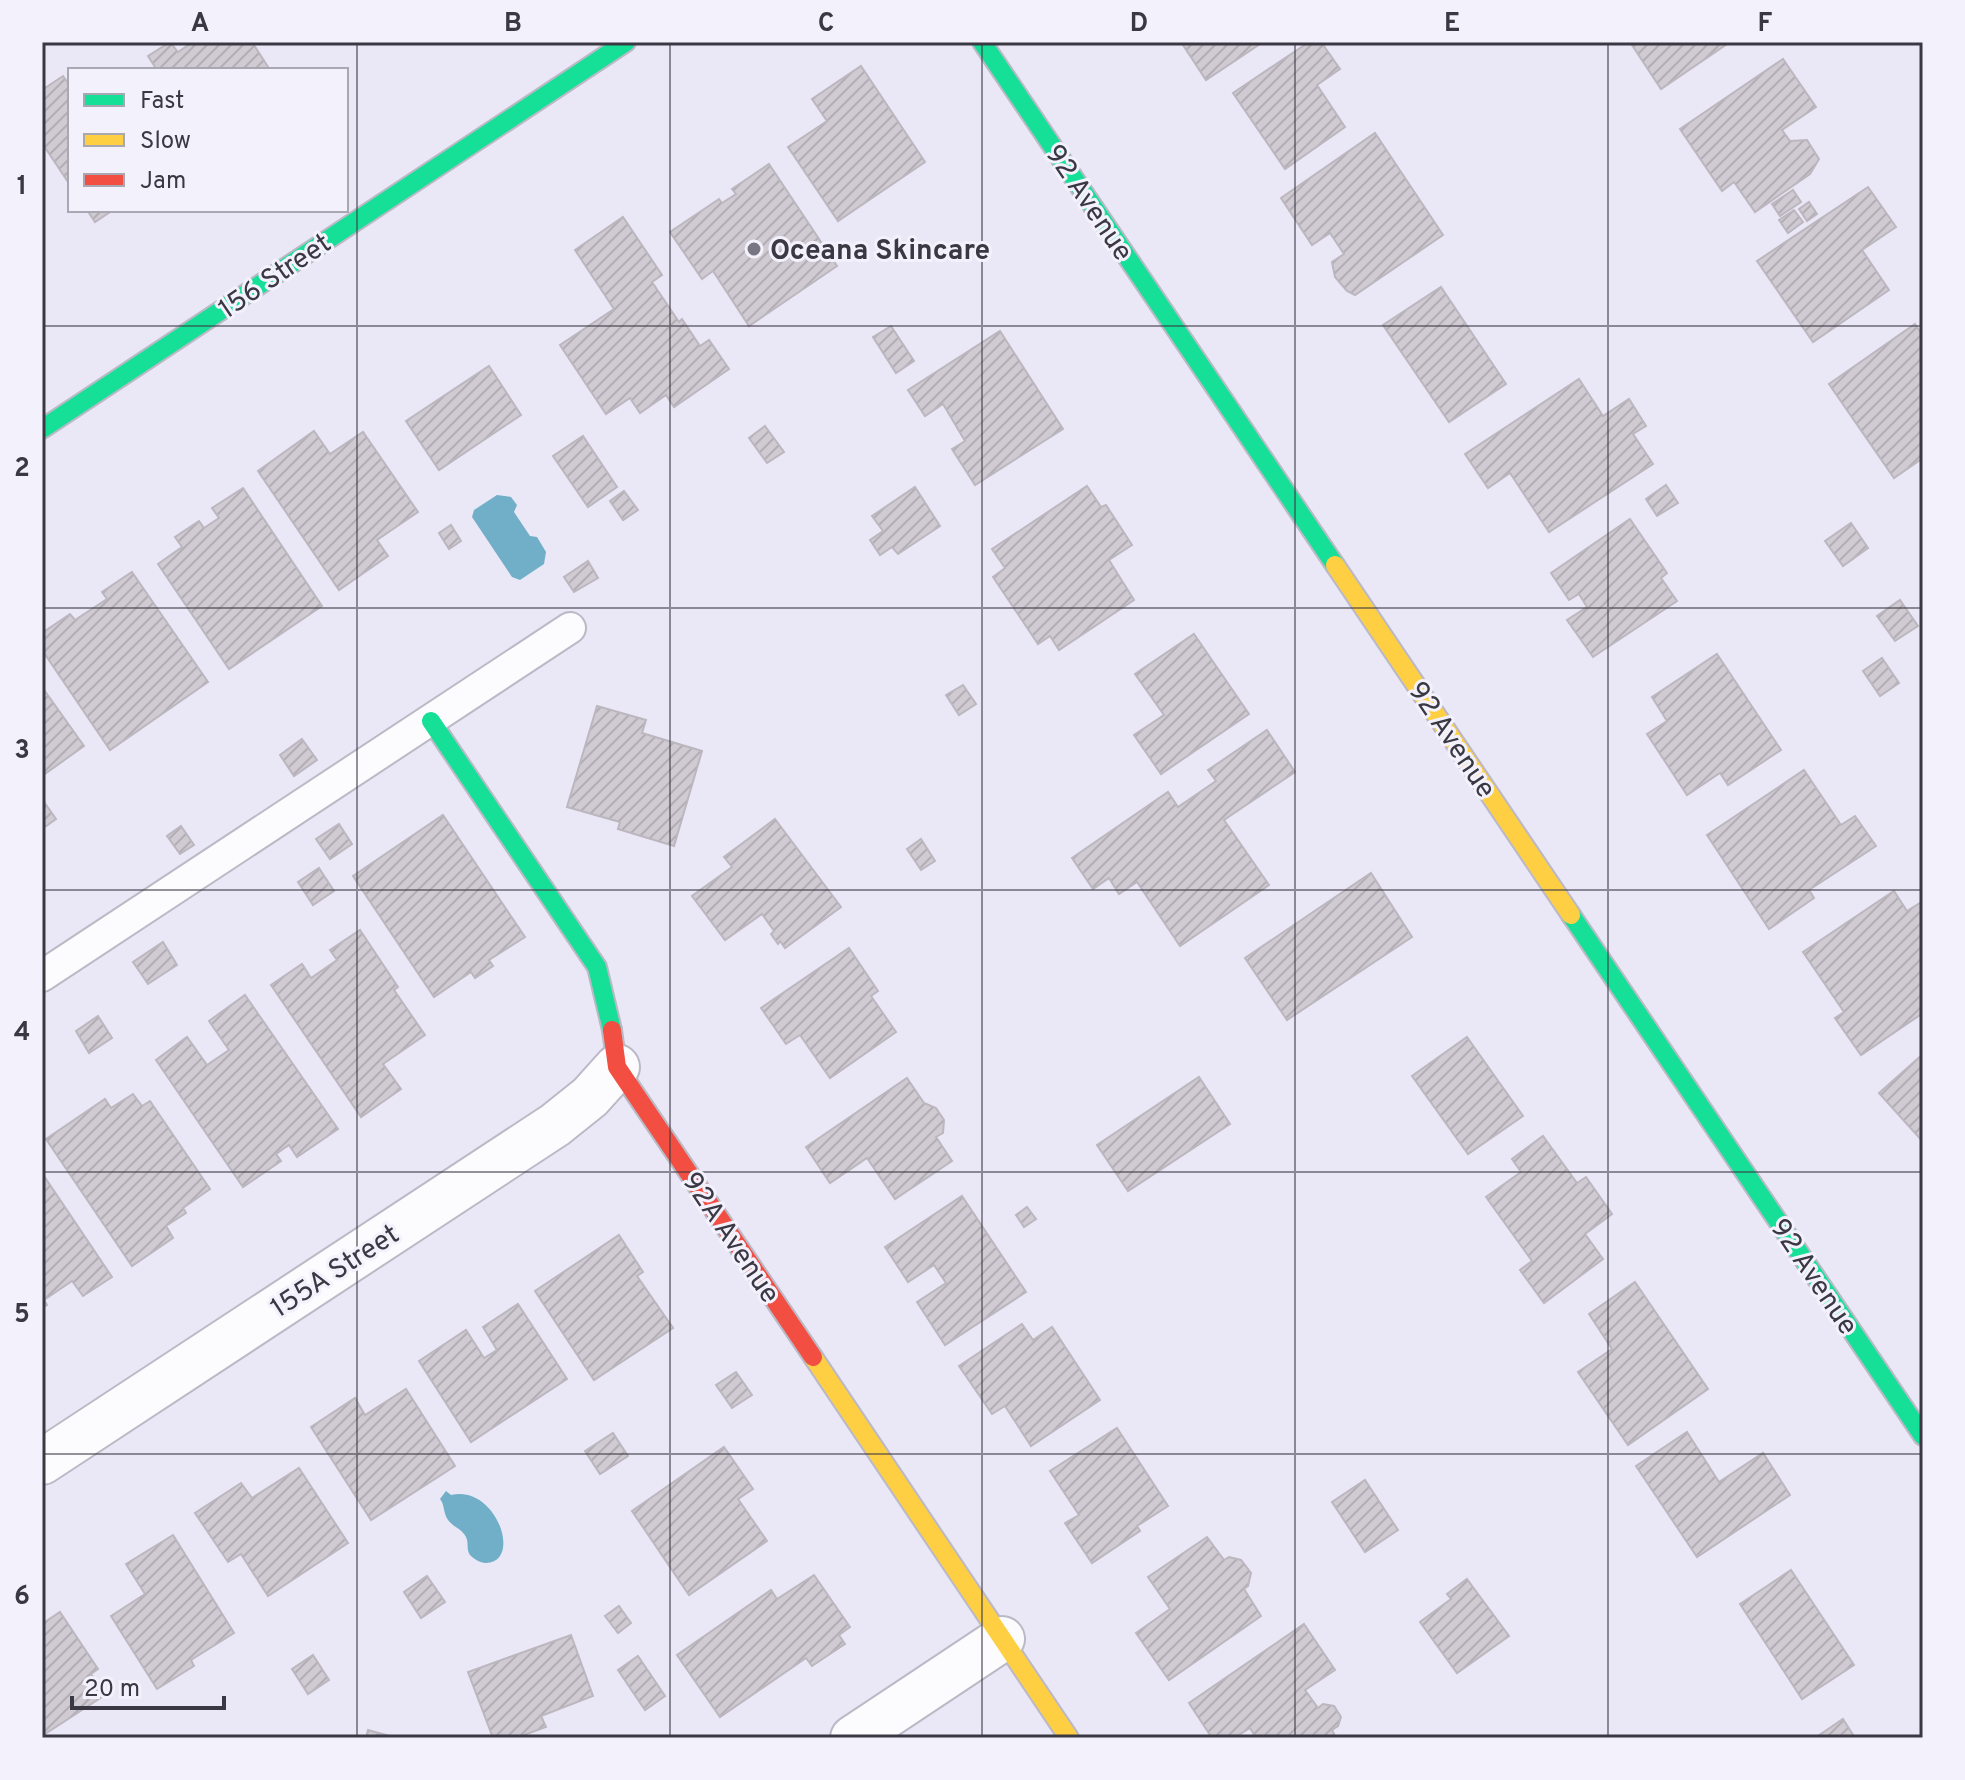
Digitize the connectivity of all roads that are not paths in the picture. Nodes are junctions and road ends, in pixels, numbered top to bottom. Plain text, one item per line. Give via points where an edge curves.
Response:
1 (626, 42) edge
2 (982, 42) edge
3 (42, 429) edge
4 (570, 628) dead end
5 (431, 721) junction
6 (42, 976) edge
7 (617, 1067) junction
8 (1923, 1436) edge
9 (42, 1462) edge
10 (1002, 1639) junction
11 (853, 1738) edge
12 (1069, 1738) edge

1 - 3 street, 156 Street
2 - 8 street, 92 Avenue
4 - 5 lane
5 - 6 lane
5 - 7 street, 92A Avenue via 597,967
7 - 9 street, 155A Street via 555,1125
7 - 10 street, 92A Avenue
10 - 11 street
10 - 12 street, 92A Avenue

